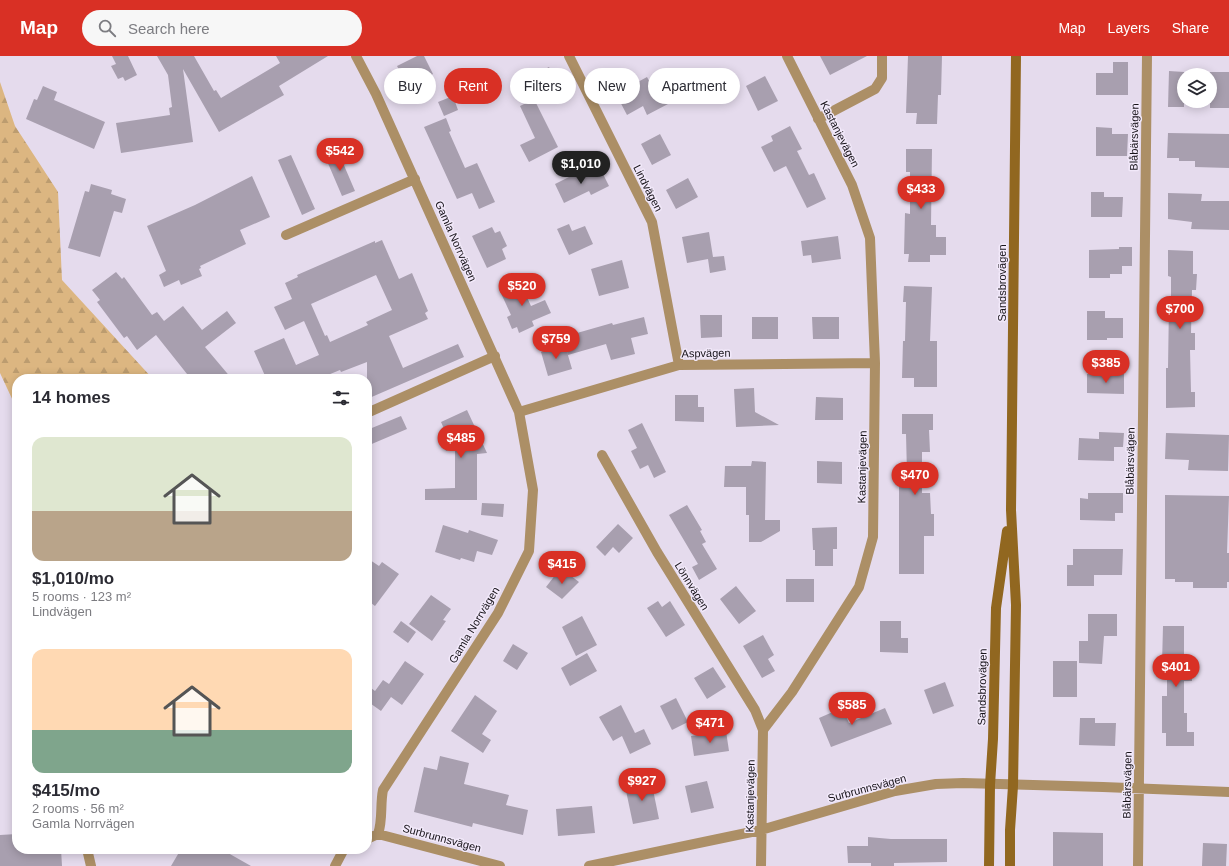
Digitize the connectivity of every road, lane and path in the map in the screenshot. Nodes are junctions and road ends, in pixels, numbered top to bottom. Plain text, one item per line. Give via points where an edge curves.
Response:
1 (356, 56) edge
2 (569, 56) edge
3 (787, 56) edge
4 (882, 56) edge
5 (1016, 56) edge
6 (1147, 56) edge
7 (818, 118) junction
8 (415, 179) junction
9 (286, 235) dead end
10 (495, 356) junction
11 (875, 363) junction
12 (679, 365) junction
13 (372, 411) edge
14 (519, 412) junction
15 (602, 455) dead end
16 (1011, 510) junction
17 (763, 730) junction
18 (990, 785) junction
19 (1013, 786) junction
20 (1139, 788) junction
21 (1229, 792) edge
22 (761, 830) junction
23 (378, 834) junction
24 (372, 837) edge
25 (88, 854) edge
26 (341, 854) edge
27 (91, 866) edge
28 (335, 866) edge
29 (500, 866) edge
30 (589, 866) edge
31 (761, 866) edge
32 (989, 866) edge
33 (1010, 866) edge
34 (1138, 866) edge

1 - 8 street, Gamla Norrvägen
2 - 12 street, Lindvägen via 652,222
3 - 7 street, Kastanjevägen
4 - 7 street via 882,78 875,89
5 - 16 main road, Sandsbrovägen
6 - 20 street, Blåbärsvägen
7 - 11 street, Kastanjevägen via 852,185 870,238
8 - 9 street
8 - 10 street, Gamla Norrvägen
10 - 13 street
10 - 14 street, Gamla Norrvägen
11 - 12 street, Aspvägen
11 - 17 street, Kastanjevägen via 873,537 859,587 792,692
12 - 14 street, Aspvägen
14 - 23 street, Gamla Norrvägen via 533,490 529,551 498,613 383,790
15 - 17 street, Lönnvägen via 657,552 756,710
16 - 18 main road, Sandsbrovägen via 996,608
16 - 19 main road, Sandsbrovägen via 1016,605
17 - 22 street, Kastanjevägen
18 - 19 street, Surbrunnsvägen
18 - 22 street, Surbrunnsvägen via 936,784 895,791
18 - 32 main road, Sandsbrovägen
19 - 20 street, Surbrunnsvägen
19 - 33 main road, Sandsbrovägen
20 - 21 street, Surbrunnsvägen
20 - 34 street, Blåbärsvägen
22 - 30 street, Surbrunnsvägen
22 - 31 street, Kastanjevägen
23 - 24 street
23 - 29 street, Surbrunnsvägen
25 - 27 street
26 - 28 street

